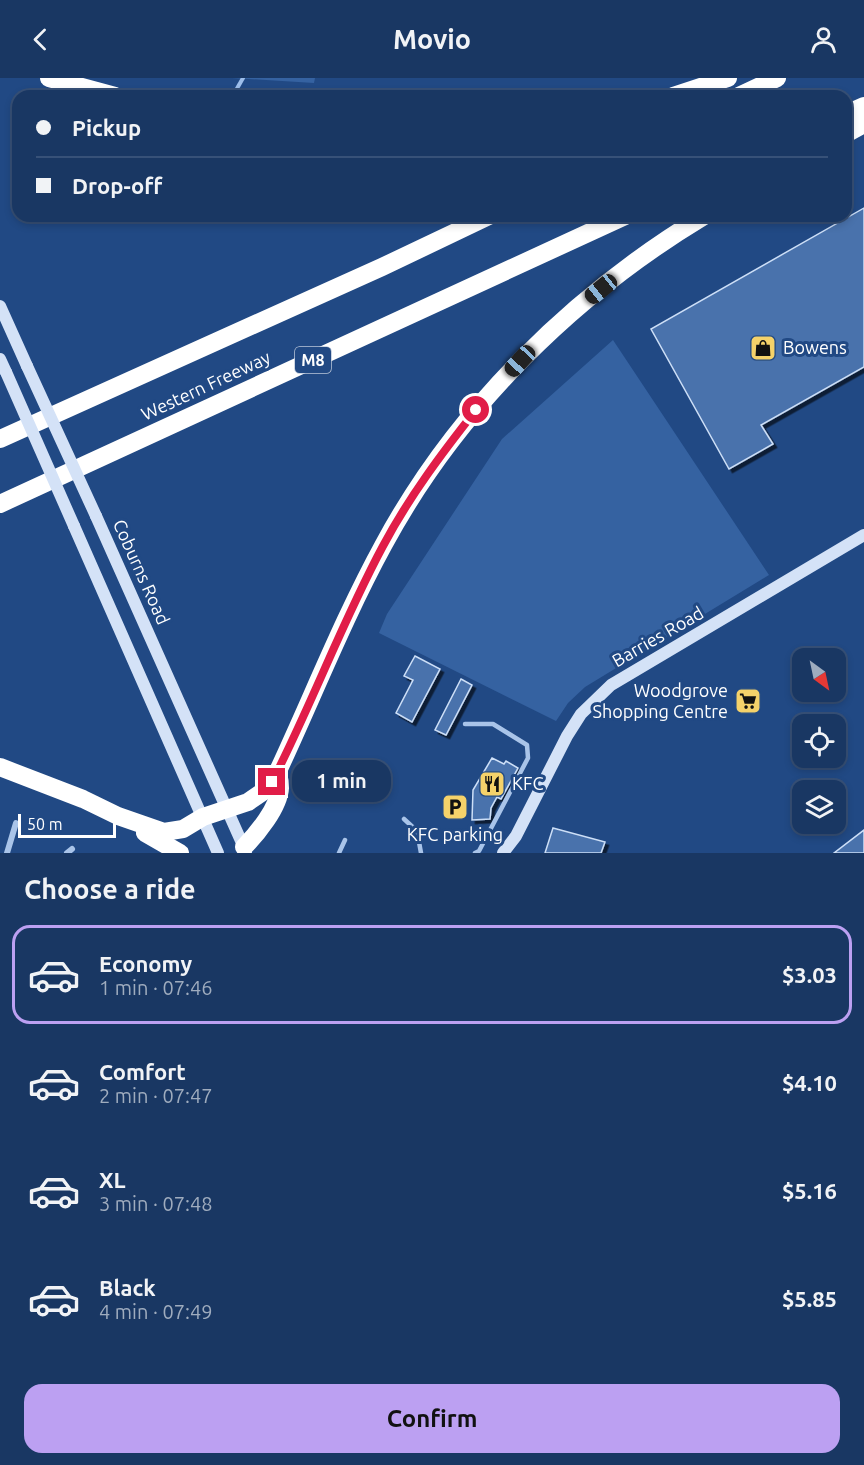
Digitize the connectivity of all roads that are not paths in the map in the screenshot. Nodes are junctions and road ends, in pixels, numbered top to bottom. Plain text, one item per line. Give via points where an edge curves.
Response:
1 (49, 78) edge
2 (728, 78) edge
3 (777, 78) edge
4 (93, 90) edge
5 (691, 90) edge
6 (752, 90) edge
7 (476, 222) edge
8 (612, 222) edge
9 (695, 222) edge
10 (0, 306) edge
11 (0, 359) edge
12 (0, 439) edge
13 (0, 504) edge
14 (864, 536) edge
15 (465, 724) dead end
16 (0, 767) edge
17 (278, 771) junction
18 (228, 809) junction
19 (118, 816) junction
20 (202, 817) junction
21 (404, 819) dead end
22 (16, 823) dead end
23 (345, 840) dead end
24 (246, 850) edge
25 (7, 853) edge
26 (180, 853) edge
27 (218, 853) edge
28 (339, 853) edge
29 (421, 853) edge
30 (475, 853) edge
31 (503, 853) edge

1 - 4 highway
2 - 5 highway
3 - 6 highway
7 - 12 highway, Western Freeway
8 - 13 highway, Western Freeway / M8
9 - 17 highway via 571,313 520,361 456,435 384,544
10 - 18 main road, Coburns Road, bridge
11 - 20 main road, bridge
14 - 31 main road, Barries Road via 612,685 581,714 516,836
15 - 30 lane via 493,724 527,746 528,758
16 - 19 highway
17 - 18 highway via 260,794
17 - 24 highway via 280,789 272,809
18 - 20 highway
18 - 24 main road, Coburns Road
19 - 20 highway via 164,832 183,829
19 - 26 highway
20 - 27 main road
21 - 29 lane via 417,831
22 - 25 street
23 - 28 lane

